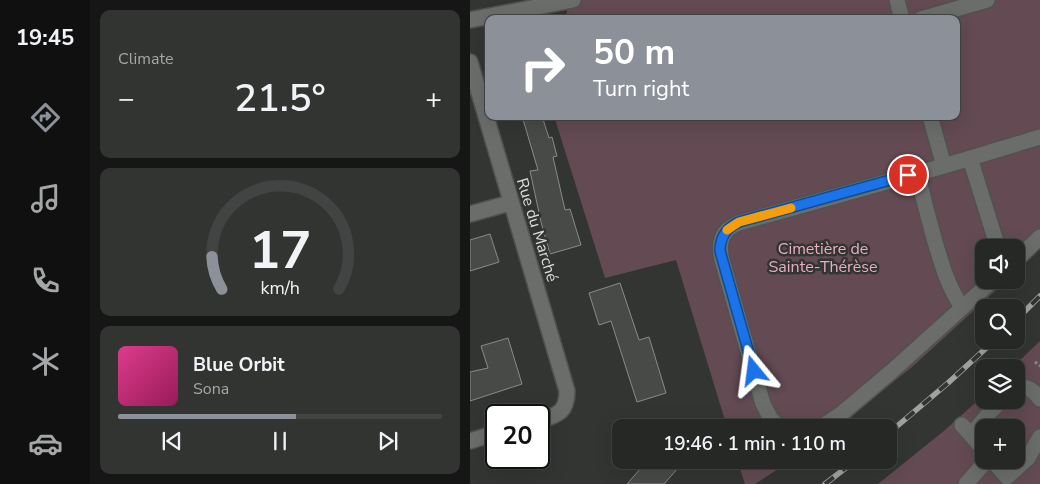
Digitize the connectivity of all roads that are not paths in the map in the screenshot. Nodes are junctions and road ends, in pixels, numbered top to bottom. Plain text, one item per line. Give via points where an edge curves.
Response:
1 (897, 0) edge
2 (987, 0) edge
3 (569, 1) edge
4 (496, 15) edge
5 (901, 15) edge
6 (935, 15) edge
7 (485, 17) edge
8 (470, 20) edge
9 (470, 62) edge
10 (485, 115) edge
11 (486, 120) edge
12 (931, 120) edge
13 (1040, 137) edge
14 (970, 158) junction
15 (944, 166) junction
16 (918, 173) junction
17 (510, 203) junction
18 (470, 214) edge
19 (1040, 237) edge
20 (995, 239) edge
21 (1025, 251) edge
22 (983, 289) edge
23 (962, 307) junction
24 (1025, 387) edge
25 (1040, 399) edge
26 (993, 409) edge
27 (550, 417) edge
28 (771, 419) edge
29 (834, 419) edge
30 (981, 419) edge
31 (975, 423) edge
32 (485, 436) edge
33 (1040, 437) edge
34 (975, 440) edge
35 (470, 441) edge
36 (1025, 461) edge
37 (980, 469) edge
38 (1000, 469) edge
39 (1016, 469) edge
40 (966, 484) edge

1 - 5 street
2 - 6 street
3 - 4 street
7 - 8 street
9 - 10 street, Rue du Marché
11 - 17 street, Rue du Marché
12 - 15 street
13 - 14 street
14 - 15 street
14 - 20 street
15 - 16 street
16 - 23 street via 944,273
16 - 28 street via 739,222 724,232 720,251 763,404
17 - 18 street
17 - 27 street, Rue du Marché via 566,385 564,408
19 - 21 street
22 - 23 street
23 - 29 street
24 - 25 street
26 - 30 street
31 - 34 street via 966,430
32 - 35 street
33 - 36 street
37 - 40 street
38 - 39 street via 1007,477

